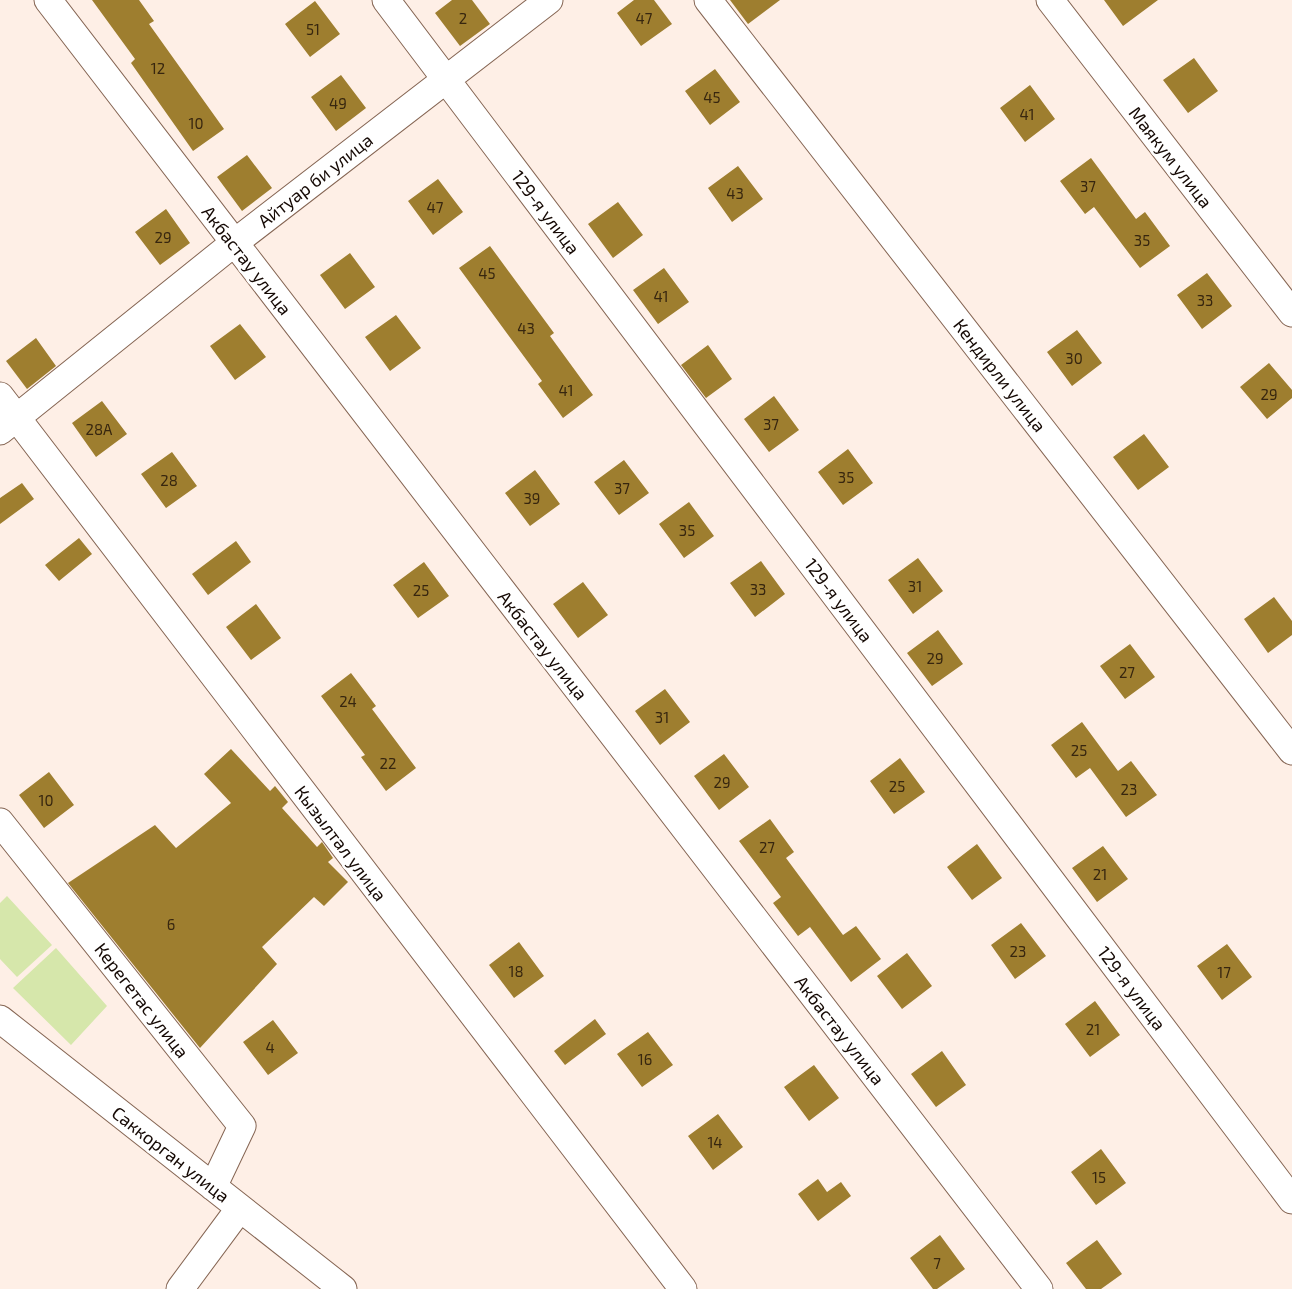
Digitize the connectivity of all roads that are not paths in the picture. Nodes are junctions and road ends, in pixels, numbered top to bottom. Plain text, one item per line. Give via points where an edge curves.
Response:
1 (48, 0) edge
2 (386, 0) edge
3 (549, 0) edge
4 (708, 0) edge
5 (1050, 0) edge
6 (446, 79) junction
7 (234, 243) junction
8 (1292, 313) edge
9 (0, 396) edge
10 (8, 424) edge
11 (1292, 751) edge
12 (0, 822) edge
13 (0, 1019) edge
14 (213, 1187) junction
15 (1292, 1200) edge
16 (240, 1208) junction
17 (180, 1289) edge
18 (343, 1289) edge
19 (683, 1289) edge
20 (1039, 1289) edge

1 - 7 street, Акбастау улица
2 - 6 street, 129-я улица
3 - 6 street, Айтуар би улица
4 - 11 street, Кендирли улица
5 - 8 street, Маякум улица
6 - 7 street, Айтуар би улица
6 - 15 street, 129-я улица
7 - 10 street, Айтуар би улица
7 - 20 street, Акбастау улица
9 - 10 street, Кызылтал улица
10 - 19 street, Кызылтал улица
12 - 14 street, Керегетас улица via 242,1126
13 - 14 street, Саккорган улица
14 - 16 street, Саккорган улица
16 - 17 street
16 - 18 street, Саккорган улица

